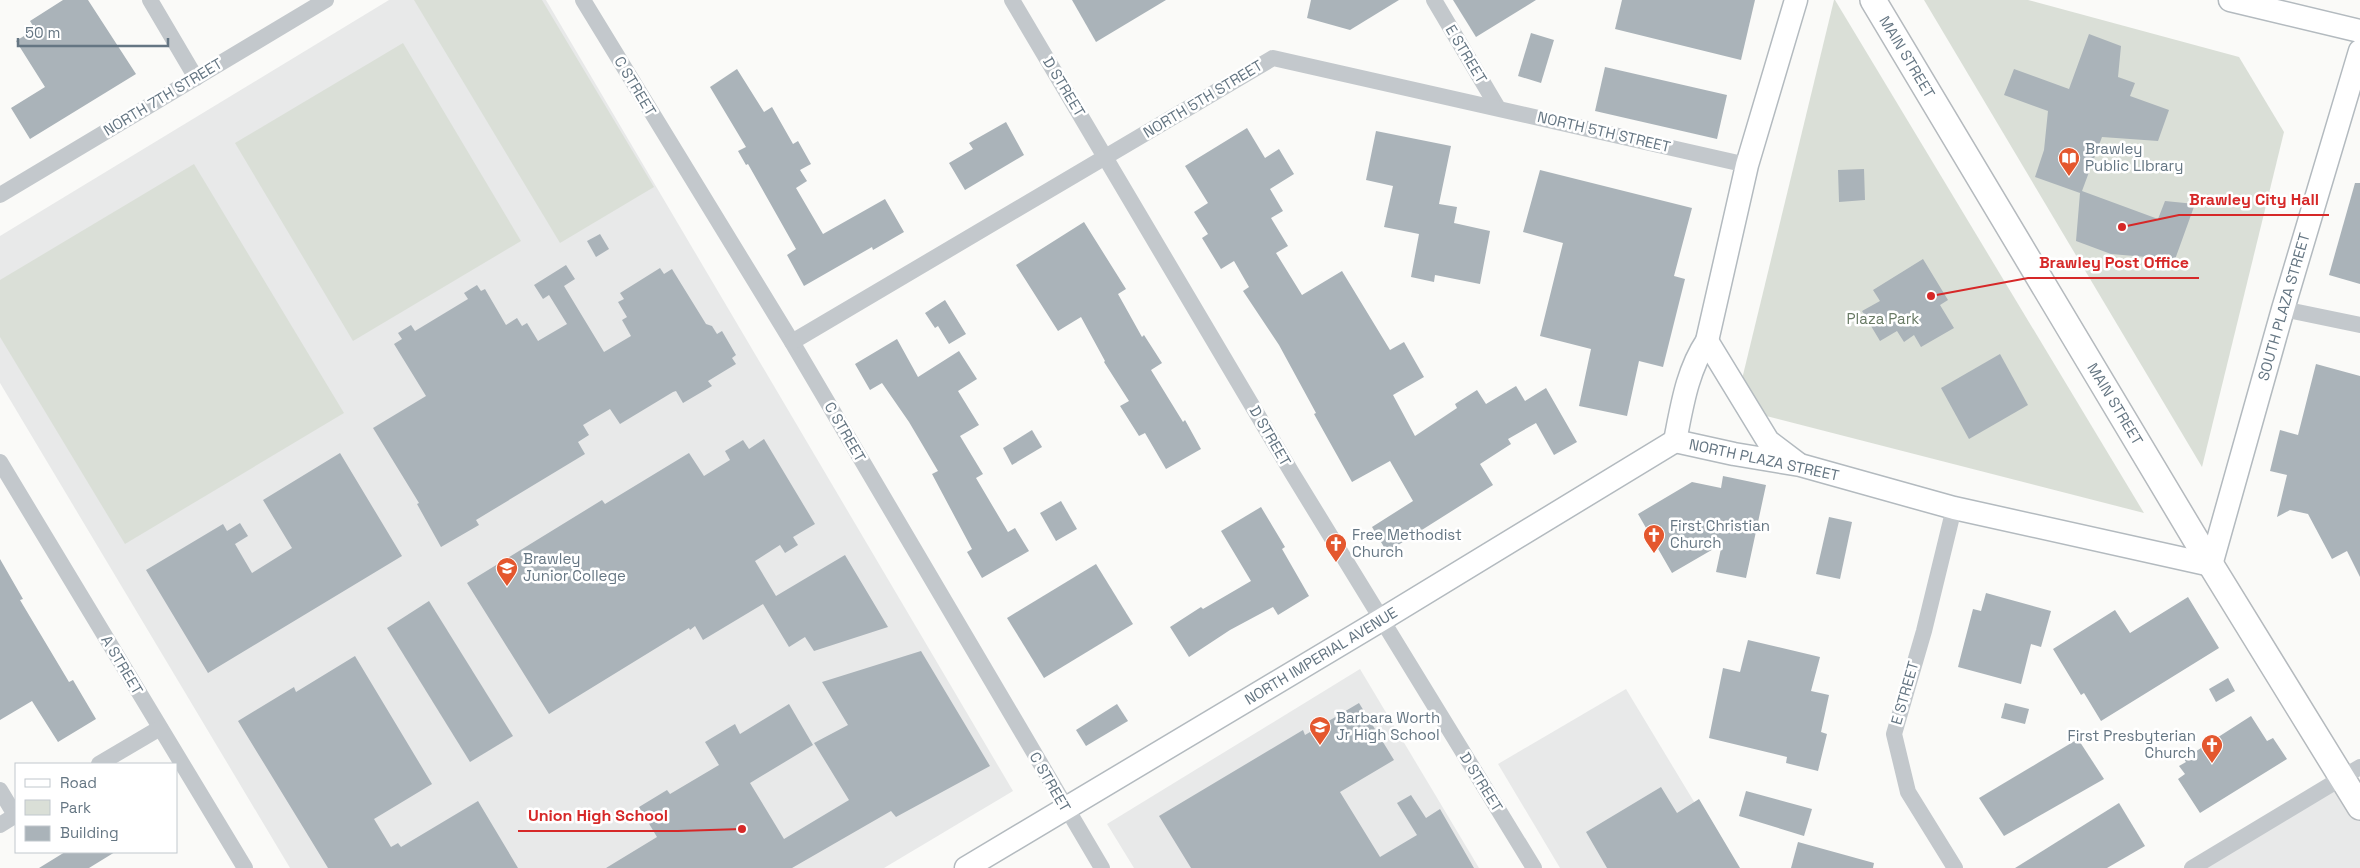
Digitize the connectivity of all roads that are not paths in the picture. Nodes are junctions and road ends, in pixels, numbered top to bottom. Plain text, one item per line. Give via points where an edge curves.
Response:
1 (150, 0) edge
2 (326, 0) edge
3 (583, 0) edge
4 (1012, 0) edge
5 (1434, 0) edge
6 (1796, 0) edge
7 (1873, 0) edge
8 (2230, 0) edge
9 (2360, 31) edge
10 (2360, 51) edge
11 (196, 78) junction
12 (1498, 108) junction
13 (1106, 157) junction
14 (1747, 165) junction
15 (0, 195) edge
16 (2283, 309) junction
17 (2360, 325) edge
18 (1707, 341) junction
19 (792, 342) junction
20 (1675, 440) junction
21 (0, 462) edge
22 (1800, 465) junction
23 (1954, 508) junction
24 (2210, 565) junction
25 (1381, 620) junction
26 (160, 728) junction
27 (102, 763) edge
28 (2351, 773) edge
29 (0, 790) edge
30 (2360, 807) edge
31 (1066, 808) junction
32 (15, 813) edge
33 (15, 816) edge
34 (0, 824) edge
35 (245, 868) edge
36 (966, 868) edge
37 (1102, 868) edge
38 (1534, 868) edge
39 (1955, 868) edge
40 (2192, 868) edge

1 - 11 street
2 - 11 street, NORTH 7TH STREET
3 - 19 street, C STREET
4 - 13 street, D STREET
5 - 12 street, E STREET
6 - 14 street, NORTH PLAZA STREET
7 - 24 main road, MAIN STREET
8 - 9 street
10 - 16 street, SOUTH PLAZA STREET
11 - 15 street, NORTH 7TH STREET
12 - 13 street, NORTH 5TH STREET via 1273,58
12 - 14 street, NORTH 5TH STREET
13 - 19 street, NORTH 5TH STREET
13 - 25 street, D STREET
14 - 18 street, NORTH PLAZA STREET
16 - 17 street
16 - 24 street, SOUTH PLAZA STREET
18 - 20 street, NORTH PLAZA STREET via 1697,356 1686,386
18 - 22 street via 1768,441
19 - 31 street, C STREET
20 - 22 street, NORTH PLAZA STREET
20 - 25 street, NORTH IMPERIAL AVENUE
21 - 26 street, A STREET
22 - 23 street, NORTH PLAZA STREET
23 - 24 street, NORTH PLAZA STREET
23 - 39 street, E STREET via 1924,632 1894,734 1908,792
24 - 28 main road, MAIN STREET
25 - 31 street, NORTH IMPERIAL AVENUE
25 - 38 street, D STREET
26 - 27 street
26 - 35 street, A STREET
28 - 30 main road, MAIN STREET
28 - 40 street
29 - 32 street
31 - 36 street, NORTH IMPERIAL AVENUE
31 - 37 street, C STREET
33 - 34 street

